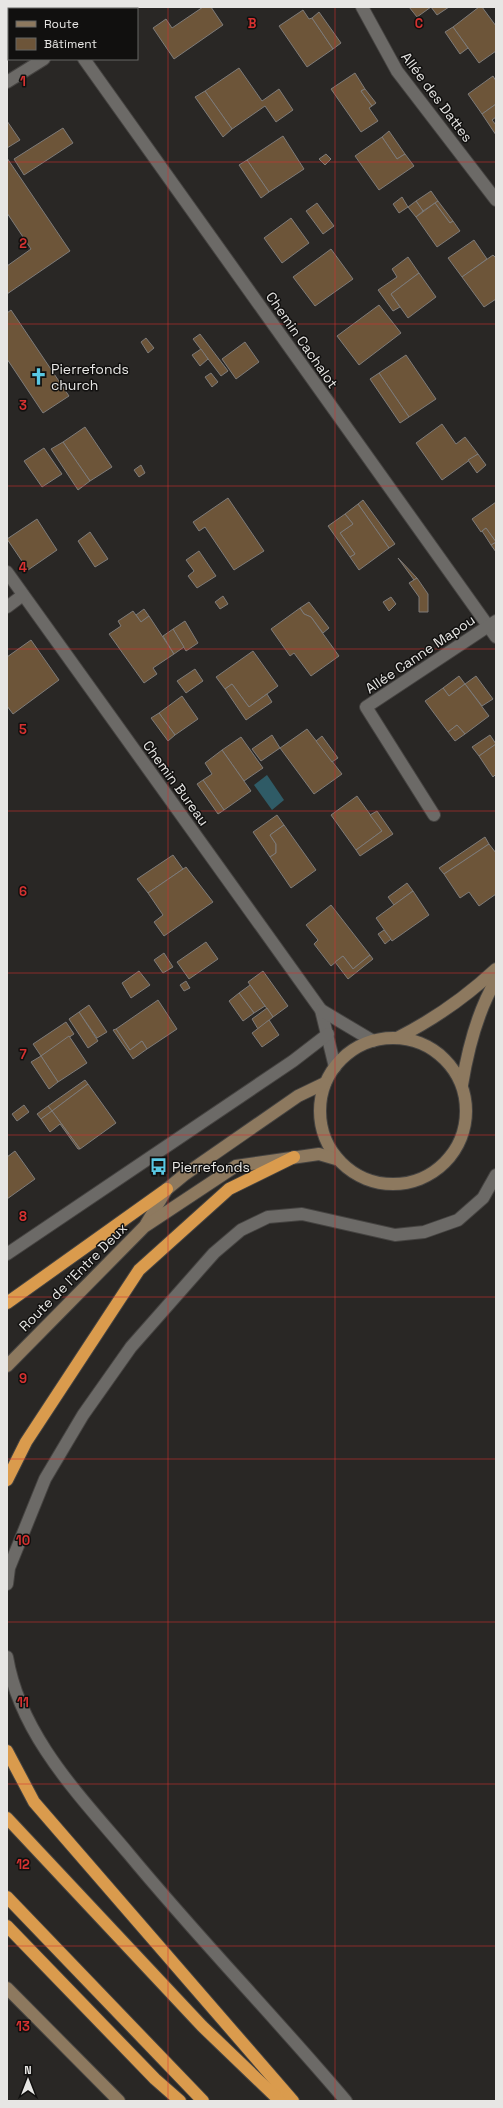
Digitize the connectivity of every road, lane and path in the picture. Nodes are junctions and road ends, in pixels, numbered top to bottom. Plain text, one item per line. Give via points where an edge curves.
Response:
1 (362, 7) edge
2 (42, 60) edge
3 (85, 60) edge
4 (7, 82) edge
5 (496, 200) edge
6 (7, 572) edge
7 (23, 595) junction
8 (7, 607) edge
9 (492, 624) edge
10 (496, 637) edge
11 (434, 815) dead end
12 (496, 969) edge
13 (496, 980) edge
14 (321, 1010) junction
15 (328, 1034) junction
16 (397, 1038) junction
17 (373, 1041) junction
18 (334, 1067) junction
19 (325, 1083) junction
20 (462, 1085) junction
21 (294, 1157) junction
22 (336, 1159) junction
23 (496, 1175) edge
24 (167, 1189) junction
25 (144, 1227) junction
26 (7, 1254) edge
27 (7, 1303) edge
28 (7, 1366) edge
29 (7, 1480) edge
30 (7, 1584) edge
31 (7, 1657) edge
32 (7, 1751) edge
33 (7, 1818) edge
34 (7, 1897) edge
35 (7, 1926) edge
36 (7, 1988) edge
37 (119, 2101) edge
38 (180, 2101) edge
39 (202, 2101) edge
40 (280, 2101) edge
41 (293, 2101) edge
42 (346, 2101) edge

1 - 5 street, Allée des Dattes via 397,71
2 - 4 street
3 - 9 street, Chemin Cachalot
6 - 7 street, Chemin Bureau
7 - 8 street
7 - 14 street, Chemin Bureau
9 - 10 street, Chemin Cachalot
9 - 11 street, Allée Canne Mapou via 366,708
12 - 16 main road via 480,984 423,1024
13 - 20 main road via 489,991 472,1037
14 - 15 street, Chemin Bureau
14 - 17 street, Chemin Bureau
15 - 18 street, Chemin Bureau
15 - 26 street via 293,1061
16 - 17 main road
16 - 20 main road via 424,1045 436,1053 447,1061
17 - 18 main road via 352,1051
18 - 19 main road
19 - 22 main road via 319,1109 323,1136
19 - 24 main road, Route de l'Entre Deux via 298,1096
20 - 22 main road via 467,1110 463,1135 451,1158 431,1175 407,1184 381,1184 357,1176
21 - 22 main road, Route de l'Entre Deux via 319,1154
21 - 25 main road, Route de l'Entre Deux via 236,1166
21 - 29 highway via 229,1189 138,1270 26,1442
23 - 30 street via 483,1198 458,1220 424,1232 395,1234 302,1214 268,1217 241,1230 214,1254 131,1347 83,1415 45,1480 9,1568
24 - 25 main road, Route de l'Entre Deux
24 - 27 highway
25 - 28 main road, Route de l'Entre Deux
31 - 42 street via 26,1714 53,1764 154,1885
32 - 41 highway via 34,1802
33 - 40 highway via 202,2026
34 - 39 highway
35 - 38 highway via 155,2080
36 - 37 main road

